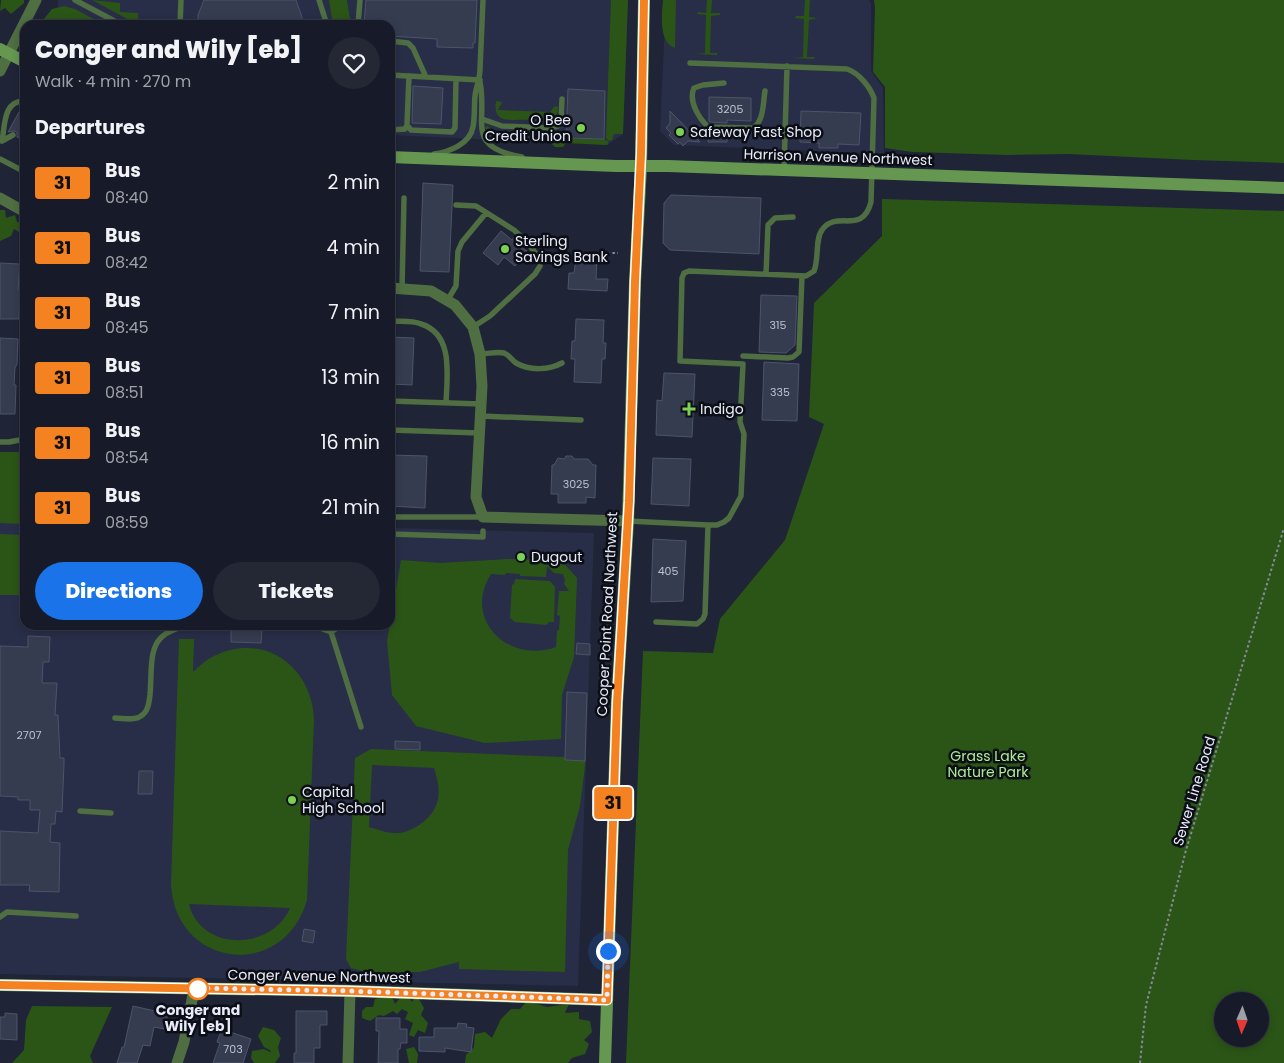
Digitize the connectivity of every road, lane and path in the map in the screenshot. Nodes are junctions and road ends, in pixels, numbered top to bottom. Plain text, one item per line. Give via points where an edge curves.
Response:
1 (36, 0) edge
2 (75, 0) edge
3 (181, 0) edge
4 (319, 0) edge
5 (360, 0) edge
6 (483, 0) edge
7 (644, 0) edge
8 (23, 20) edge
9 (113, 20) edge
10 (180, 20) edge
11 (325, 20) edge
12 (358, 20) edge
13 (20, 26) edge
14 (395, 42) edge
15 (4, 51) edge
16 (20, 59) edge
17 (690, 63) dead end
18 (787, 66) junction
19 (0, 71) edge
20 (395, 76) edge
21 (409, 76) junction
22 (426, 77) junction
23 (456, 78) junction
24 (480, 80) junction
25 (724, 83) dead end
26 (765, 91) dead end
27 (562, 99) dead end
28 (20, 102) edge
29 (482, 119) junction
30 (407, 125) junction
31 (395, 130) edge
32 (13, 135) dead end
33 (1, 142) edge
34 (395, 158) edge
35 (409, 158) junction
36 (0, 159) edge
37 (550, 164) junction
38 (641, 166) junction
39 (20, 169) edge
40 (784, 170) junction
41 (872, 173) junction
42 (1284, 188) edge
43 (0, 198) edge
44 (404, 198) dead end
45 (456, 205) dead end
46 (20, 206) edge
47 (486, 212) junction
48 (793, 217) dead end
49 (618, 252) dead end
50 (540, 266) junction
51 (766, 274) junction
52 (802, 276) junction
53 (395, 288) edge
54 (402, 288) junction
55 (447, 300) junction
56 (395, 321) edge
57 (473, 327) junction
58 (480, 354) junction
59 (743, 356) dead end
60 (562, 363) dead end
61 (395, 401) edge
62 (446, 403) junction
63 (481, 404) junction
64 (480, 416) junction
65 (581, 420) dead end
66 (395, 430) edge
67 (479, 433) junction
68 (20, 440) edge
69 (0, 442) edge
70 (395, 517) edge
71 (483, 517) junction
72 (628, 521) junction
73 (708, 525) junction
74 (1284, 528) edge
75 (483, 531) dead end
76 (395, 534) edge
77 (656, 622) dead end
78 (172, 630) edge
79 (326, 630) edge
80 (335, 630) edge
81 (332, 632) junction
82 (114, 718) dead end
83 (361, 727) dead end
84 (80, 811) dead end
85 (111, 813) dead end
86 (76, 916) dead end
87 (0, 917) edge
88 (0, 985) edge
89 (194, 988) junction
90 (350, 991) junction
91 (607, 1000) junction
92 (177, 1063) edge
93 (348, 1063) edge
94 (605, 1063) edge
95 (1140, 1063) edge

1 - 8 street
2 - 9 lane
3 - 10 lane
4 - 11 lane
5 - 12 lane
6 - 24 lane
7 - 38 main road, Cooper Point Road Northwest
13 - 15 street
14 - 22 lane via 408,43 413,48
15 - 16 main road
15 - 19 street
17 - 18 lane
18 - 40 lane
18 - 41 lane via 848,69 854,71 871,91 874,98
20 - 21 lane
21 - 22 lane
21 - 30 lane
22 - 23 lane
23 - 24 lane
23 - 30 lane via 455,128 452,132 411,130
24 - 29 lane
24 - 35 lane via 469,136 444,152
25 - 26 lane via 703,85 694,88 692,93 700,119 708,127 757,126
27 - 29 lane via 561,121 552,128 502,126
28 - 33 lane via 11,106
29 - 37 lane via 481,131 491,145 512,155
30 - 31 lane via 405,129
32 - 33 lane
34 - 35 main road, Harrison Avenue Northwest
35 - 37 main road, Harrison Avenue Northwest
36 - 39 lane
37 - 38 main road, Harrison Avenue Northwest
38 - 40 main road, Harrison Avenue Northwest
38 - 72 main road, Cooper Point Road Northwest
40 - 41 main road, Harrison Avenue Northwest
41 - 42 main road, Harrison Avenue Northwest
41 - 52 lane via 868,213 858,220 830,223 821,230 817,264 814,271
43 - 46 street
44 - 54 lane
45 - 47 lane via 476,206
47 - 50 lane via 527,242 540,259
47 - 55 lane via 458,251 456,286
48 - 51 lane via 775,218 768,226
49 - 50 path via 580,253
50 - 57 lane via 536,274 490,316
51 - 52 lane
51 - 73 lane via 689,271 682,278 680,361 743,364 741,496 729,518 717,525
52 - 59 lane via 799,352 788,358
53 - 54 street
54 - 55 street via 431,292
55 - 57 street
56 - 62 lane via 420,323 439,334 447,367
57 - 58 street
58 - 60 lane via 502,352 517,363 534,368
58 - 63 street
61 - 62 lane
62 - 63 lane
63 - 64 street
64 - 65 lane
64 - 67 street
66 - 67 lane
67 - 71 street via 476,497
68 - 69 lane
70 - 71 lane
71 - 72 street
72 - 73 lane
72 - 91 main road, Cooper Point Road Northwest via 617,703
73 - 77 lane via 704,619 697,624
74 - 95 path, Sewer Line Road via 1186,850 1146,1005
75 - 76 lane via 483,537
78 - 82 lane via 158,640 153,650 149,704 145,712 136,718
79 - 81 lane
80 - 81 lane
81 - 83 lane
84 - 85 lane
86 - 87 lane via 7,912
88 - 89 main road, Conger Avenue Northwest
89 - 90 main road, Conger Avenue Northwest
89 - 92 street
90 - 91 main road, Conger Avenue Northwest
90 - 93 street
91 - 94 main road, Cooper Point Road Northwest

